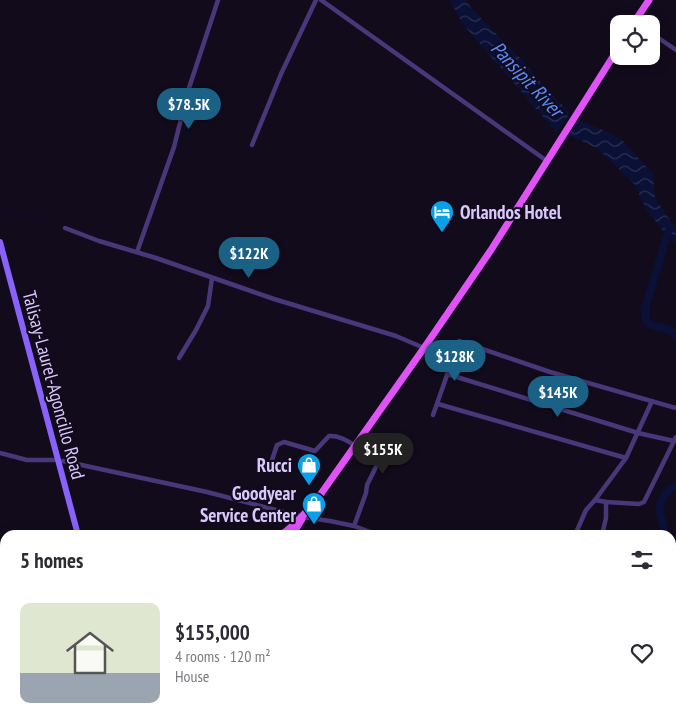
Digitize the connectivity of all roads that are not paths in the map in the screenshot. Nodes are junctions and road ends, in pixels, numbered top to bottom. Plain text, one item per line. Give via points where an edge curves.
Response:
1 (218, 0) edge
2 (316, 0) edge
3 (321, 0) edge
4 (649, 0) edge
5 (640, 15) edge
6 (660, 39) edge
7 (676, 50) edge
8 (610, 61) edge
9 (252, 145) dead end
10 (547, 161) junction
11 (65, 228) dead end
12 (0, 242) edge
13 (137, 252) junction
14 (212, 278) junction
15 (424, 348) junction
16 (180, 358) dead end
17 (447, 374) junction
18 (652, 401) junction
19 (438, 404) junction
20 (676, 408) edge
21 (433, 415) dead end
22 (638, 433) junction
23 (675, 439) edge
24 (355, 444) junction
25 (0, 453) edge
26 (626, 458) junction
27 (54, 460) dead end
28 (272, 460) dead end
29 (63, 461) dead end
30 (595, 500) junction
31 (606, 502) junction
32 (304, 515) junction
33 (354, 526) junction
34 (77, 530) edge
35 (292, 530) edge
36 (365, 530) edge
37 (577, 530) edge
38 (603, 530) edge

1 - 13 street via 188,91 174,147
2 - 9 street
3 - 10 street
4 - 5 main road
6 - 7 street
8 - 10 main road
10 - 15 main road
11 - 13 street
12 - 34 main road, Talisay-Laurel-Agoncillo Road
13 - 14 street
14 - 15 street via 396,336
14 - 16 street via 208,306
15 - 24 main road
17 - 18 street via 459,341 550,372
17 - 19 street
17 - 22 street
18 - 20 street
18 - 22 street
19 - 21 street
19 - 26 street
22 - 23 street
22 - 26 street
23 - 31 street via 644,502
24 - 28 street via 332,435 315,451 284,442 277,445
24 - 32 main road
24 - 33 street via 376,452 378,463 367,484
25 - 27 street via 27,460
26 - 30 street
29 - 32 street
30 - 31 street
30 - 37 street via 586,510
31 - 38 street
32 - 33 street
32 - 35 main road
33 - 36 street

